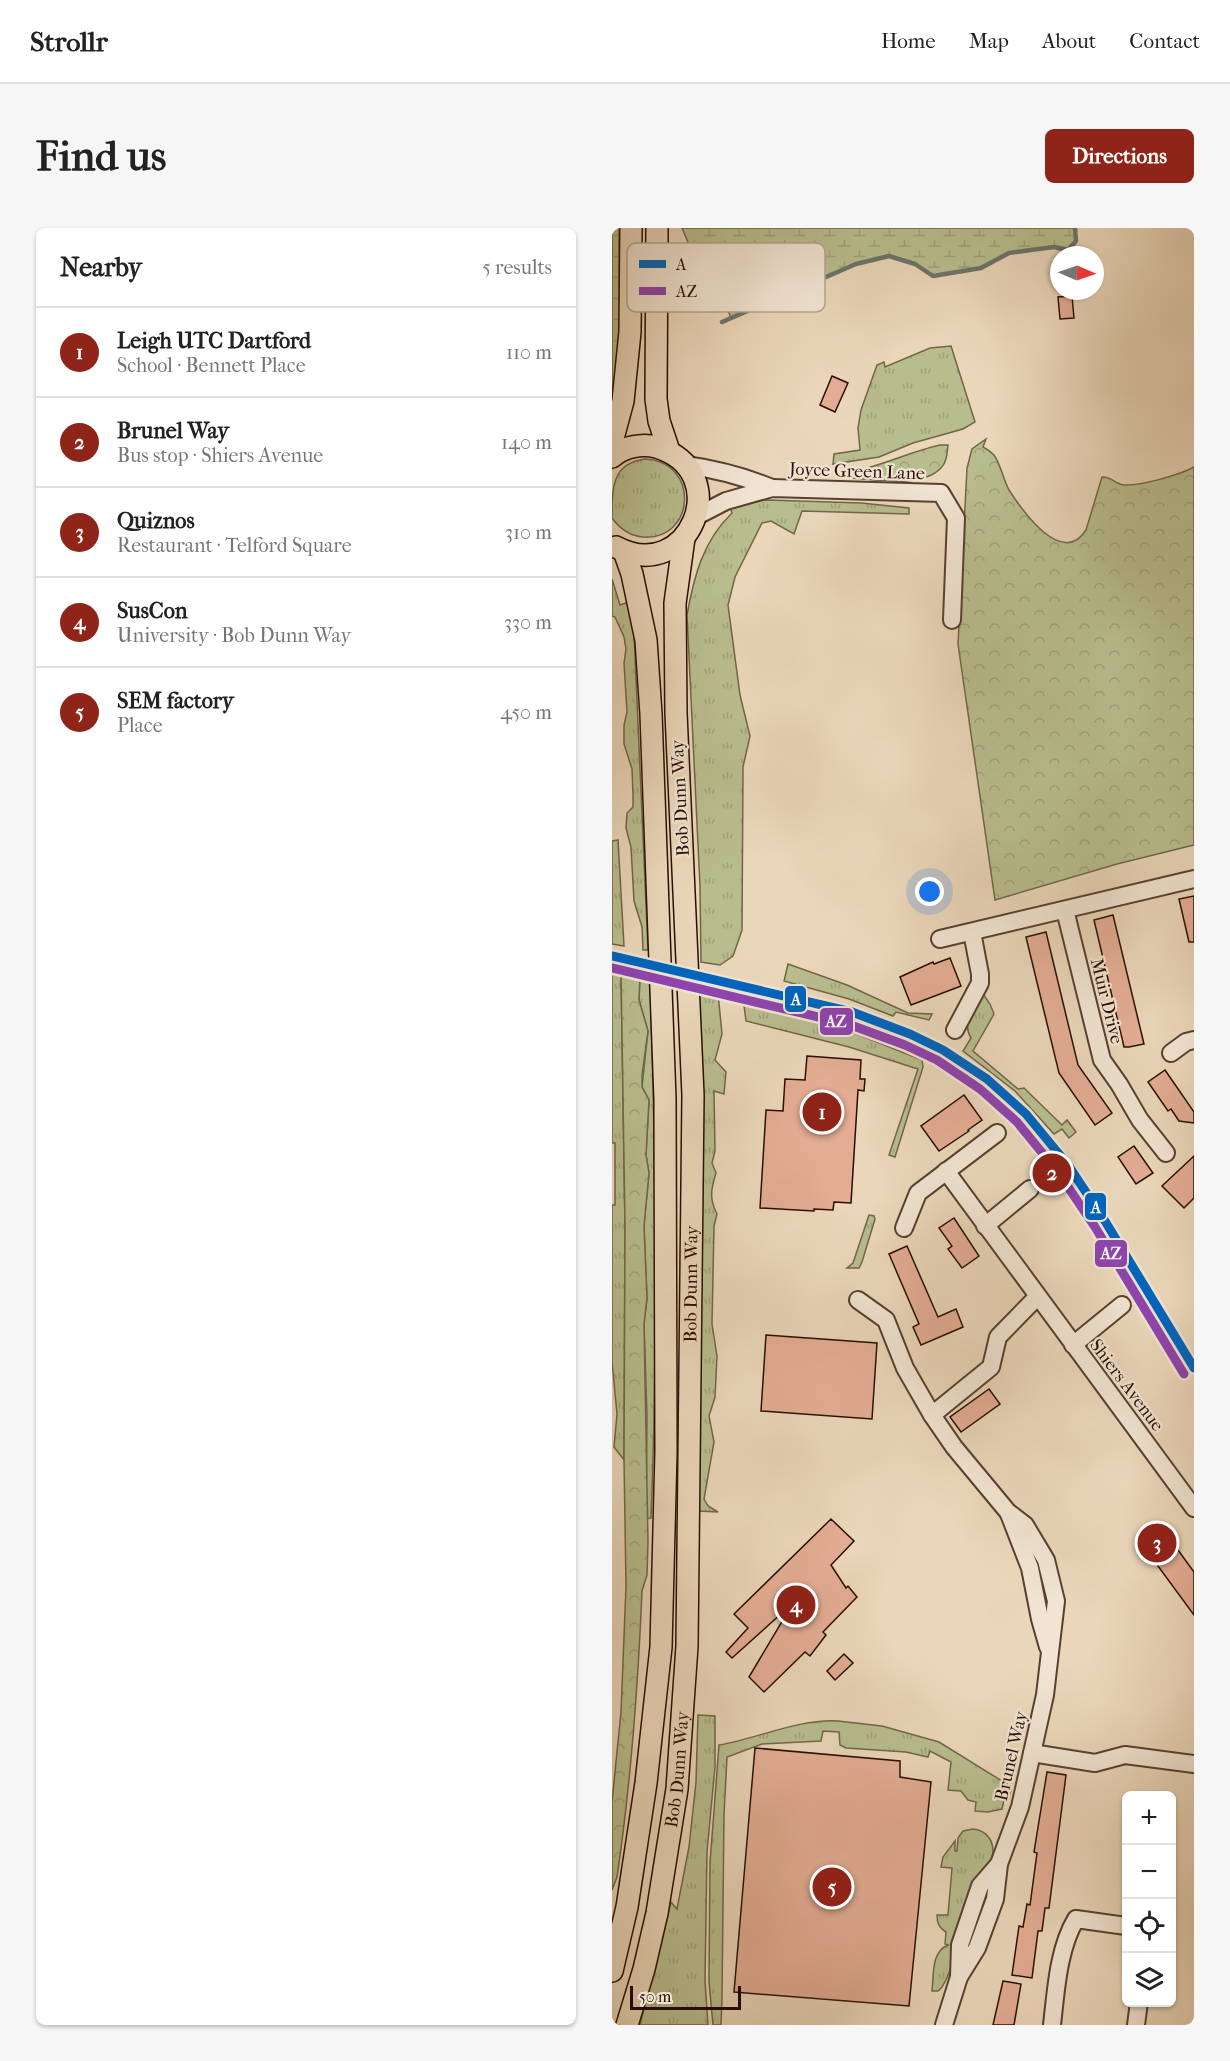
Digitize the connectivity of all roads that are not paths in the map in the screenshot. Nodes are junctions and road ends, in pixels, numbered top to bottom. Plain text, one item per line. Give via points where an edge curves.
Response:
1 (631, 228) edge
2 (657, 228) edge
3 (631, 243) edge
4 (657, 243) edge
5 (630, 312) edge
6 (657, 312) edge
7 (612, 442) edge
8 (669, 451) junction
9 (612, 457) edge
10 (686, 465) junction
11 (772, 488) junction
12 (697, 516) junction
13 (684, 538) junction
14 (618, 548) edge
15 (951, 620) dead end
16 (1194, 879) edge
17 (1065, 910) junction
18 (972, 932) junction
19 (940, 939) dead end
20 (955, 1030) dead end
21 (1194, 1040) edge
22 (1171, 1053) dead end
23 (997, 1133) dead end
24 (1166, 1153) dead end
25 (946, 1171) junction
26 (1030, 1189) dead end
27 (986, 1226) junction
28 (904, 1228) dead end
29 (1037, 1297) junction
30 (858, 1300) dead end
31 (1122, 1305) dead end
32 (1073, 1345) junction
33 (932, 1415) junction
34 (1192, 1501) edge
35 (1032, 1753) junction
36 (1194, 1764) edge
37 (1122, 1925) edge
38 (612, 1971) edge
39 (1138, 2007) edge
40 (627, 2025) edge
41 (944, 2025) edge
42 (1052, 2025) edge
43 (1136, 2025) edge

1 - 3 main road
2 - 4 main road
5 - 7 main road via 623,401
6 - 8 main road via 656,399
8 - 9 main road via 633,446
8 - 10 main road
10 - 11 street, Joyce Green Lane
10 - 12 main road via 699,498
11 - 12 street, Joyce Green Lane via 726,501
11 - 15 street, Joyce Green Lane via 941,493 956,518
12 - 13 main road
13 - 14 main road via 656,554 640,555
13 - 40 main road, Bob Dunn Way via 675,603 676,713 693,1095 687,1646 676,1789 659,1902
14 - 38 main road, Bob Dunn Way via 632,574 646,640 651,714 665,1099 666,1452 661,1647 646,1783 627,1907
16 - 17 street
17 - 18 street
17 - 24 street, Muir Drive via 1102,1060
18 - 19 street
18 - 20 street via 980,983
21 - 22 street
23 - 25 street
25 - 27 street, Shiers Avenue
25 - 28 street via 918,1193
26 - 27 street
27 - 29 street, Shiers Avenue
29 - 32 street, Shiers Avenue
29 - 33 street via 998,1337 991,1367
30 - 33 street, Brunel Way via 886,1320 905,1368
31 - 32 street, Shiers Avenue
32 - 34 street, Shiers Avenue
33 - 35 street, Brunel Way via 1008,1512 1030,1568 1050,1653
35 - 36 street via 1095,1763 1125,1755
35 - 41 street, Brunel Way via 1020,1807 999,1864 995,1899 977,1948 958,1977
37 - 42 street via 1076,1919 1068,1933
39 - 43 street

